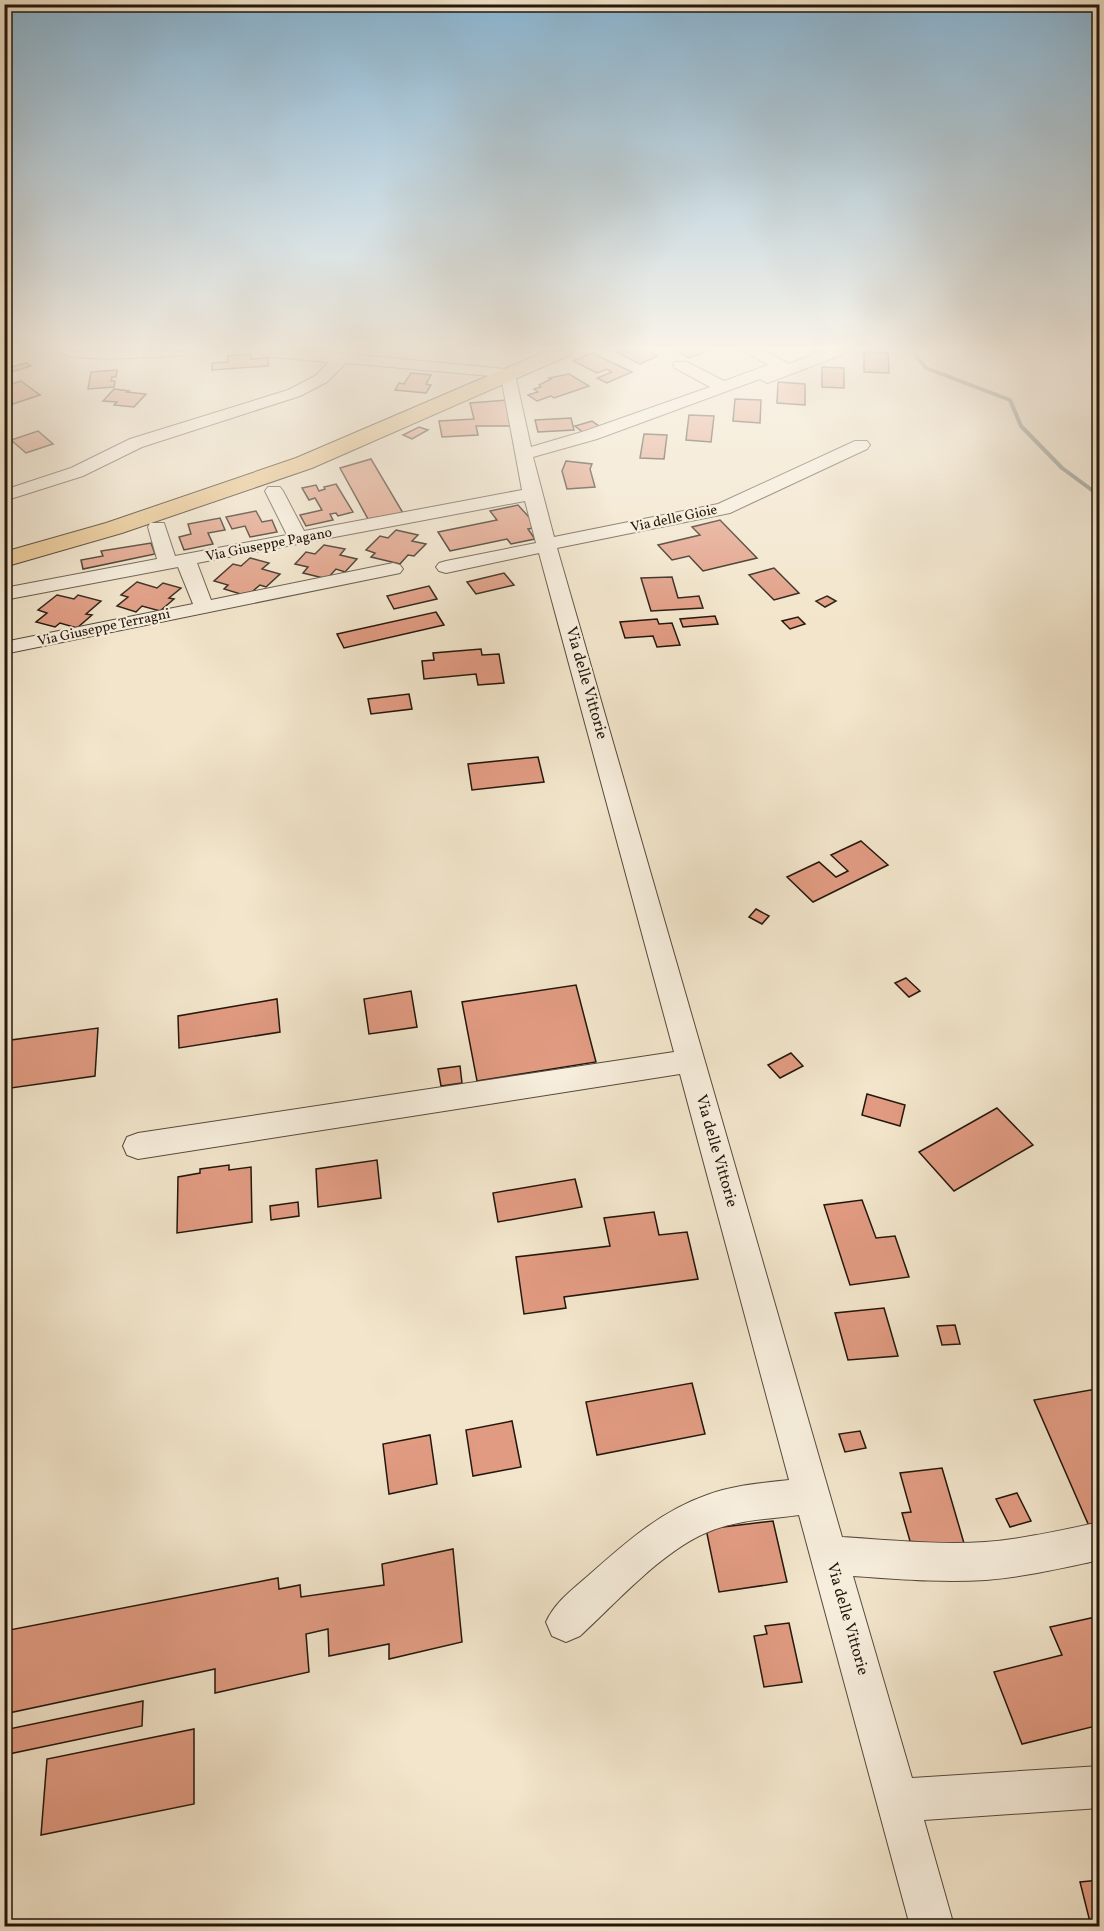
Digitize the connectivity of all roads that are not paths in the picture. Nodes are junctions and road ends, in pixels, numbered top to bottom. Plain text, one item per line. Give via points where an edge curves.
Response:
1 (144, 441) edge
2 (355, 441) edge
3 (521, 441) edge
4 (569, 441) edge
5 (861, 445) dead end
6 (524, 454) junction
7 (274, 490) dead end
8 (532, 494) junction
9 (4, 496) edge
10 (157, 527) dead end
11 (299, 539) junction
12 (547, 545) junction
13 (4, 560) edge
14 (177, 562) junction
15 (446, 567) dead end
16 (393, 568) dead end
17 (4, 594) edge
18 (204, 607) junction
19 (4, 648) edge
20 (691, 1061) junction
21 (138, 1146) dead end
22 (812, 1495) junction
23 (1100, 1541) edge
24 (829, 1555) junction
25 (566, 1622) dead end
26 (1100, 1787) edge
27 (897, 1800) junction
28 (932, 1926) edge

1 - 9 street via 77,472
2 - 13 main road via 312,460 122,526
3 - 6 street, Via delle Vittorie
4 - 6 street
5 - 12 street, Via delle Gioie via 723,509
6 - 8 street, Via delle Vittorie
7 - 11 street
8 - 11 street, Via Giuseppe Pagano
8 - 12 street, Via delle Vittorie
10 - 14 street
11 - 14 street, Via Giuseppe Pagano
12 - 15 street, Via delle Gioie
12 - 20 street, Via delle Vittorie
14 - 17 street, Via Giuseppe Pagano
14 - 18 street
16 - 18 street, Via Giuseppe Terragni
18 - 19 street, Via Giuseppe Terragni
20 - 21 street
20 - 22 street, Via delle Vittorie
22 - 24 street, Via delle Vittorie
22 - 25 street via 718,1510 683,1524
23 - 24 street via 985,1561
24 - 27 street, Via delle Vittorie
26 - 27 street
27 - 28 street, Via delle Vittorie

